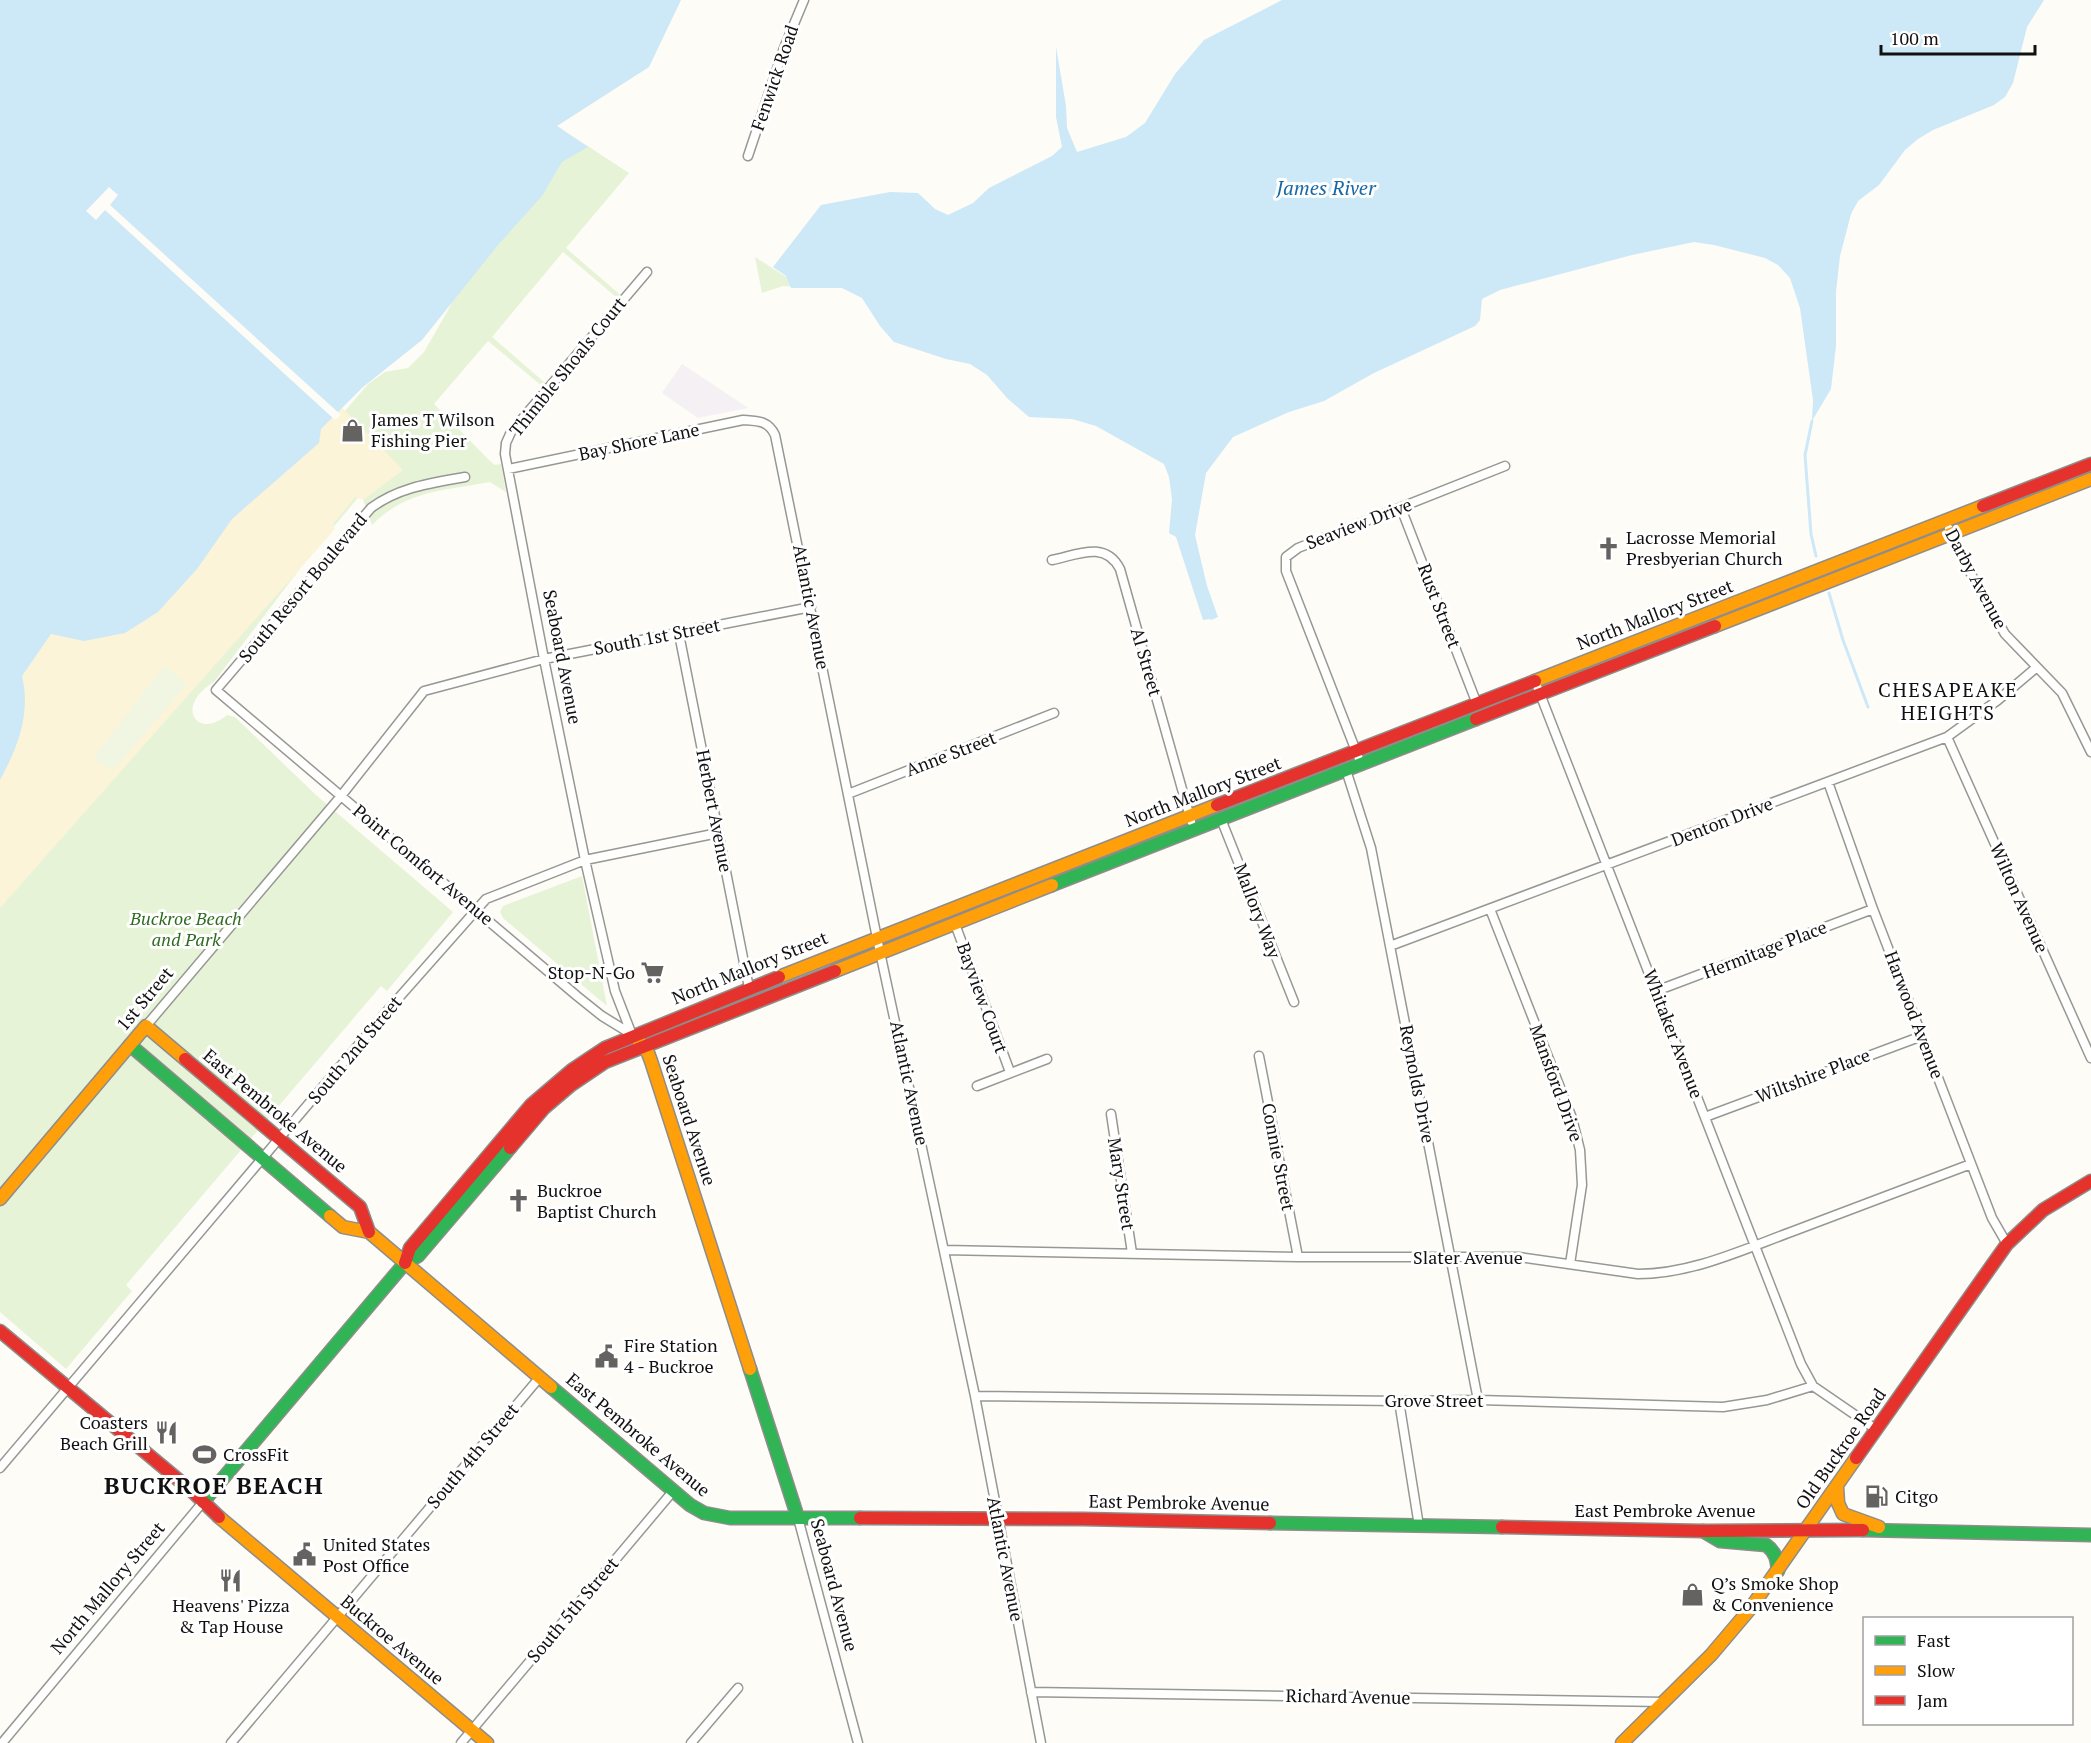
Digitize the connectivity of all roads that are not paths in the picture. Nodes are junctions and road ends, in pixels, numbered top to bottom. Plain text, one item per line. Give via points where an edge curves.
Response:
1 (804, 0) edge
2 (748, 156) dead end
3 (647, 272) dead end
4 (770, 425) joint
5 (2091, 464) edge
6 (1505, 466) dead end
7 (508, 469) junction
8 (465, 477) dead end
9 (2091, 479) edge
10 (1401, 508) junction
11 (1945, 521) junction
12 (1951, 533) junction
13 (1052, 560) dead end
14 (811, 607) junction
15 (679, 634) junction
16 (544, 658) junction
17 (2037, 667) junction
18 (1535, 681) junction
19 (216, 690) joint
20 (1540, 694) junction
21 (1477, 704) junction
22 (1054, 713) dead end
23 (1947, 737) junction
24 (1357, 751) junction
25 (2091, 752) edge
26 (1361, 764) junction
27 (1346, 770) junction
28 (1828, 782) junction
29 (848, 794) junction
30 (341, 796) junction
31 (1190, 815) junction
32 (1221, 819) junction
33 (1194, 829) junction
34 (718, 833) junction
35 (585, 860) junction
36 (1607, 865) junction
37 (1490, 909) junction
38 (1874, 909) junction
39 (476, 910) junction
40 (955, 924) junction
41 (877, 938) junction
42 (1390, 946) junction
43 (881, 953) junction
44 (749, 988) junction
45 (1656, 991) junction
46 (1294, 1002) dead end
47 (146, 1026) junction
48 (633, 1035) junction
49 (1922, 1036) junction
50 (130, 1045) junction
51 (643, 1046) junction
52 (1259, 1056) dead end
53 (2091, 1058) edge
54 (1047, 1059) dead end
55 (1010, 1072) junction
56 (977, 1086) dead end
57 (1111, 1114) dead end
58 (1705, 1117) junction
59 (280, 1138) junction
60 (263, 1159) junction
61 (1971, 1164) junction
62 (2091, 1181) edge
63 (0, 1199) edge
64 (369, 1232) junction
65 (2007, 1244) junction
66 (1755, 1245) junction
67 (944, 1250) junction
68 (1132, 1253) junction
69 (1298, 1257) junction
70 (1450, 1258) junction
71 (405, 1263) junction
72 (1570, 1264) junction
73 (0, 1331) edge
74 (540, 1377) junction
75 (1813, 1386) junction
76 (69, 1388) junction
77 (975, 1396) junction
78 (1478, 1400) junction
79 (1399, 1401) junction
80 (1877, 1430) junction
81 (0, 1468) edge
82 (1837, 1486) junction
83 (674, 1490) junction
84 (202, 1502) junction
85 (798, 1518) junction
86 (998, 1520) junction
87 (1419, 1526) junction
88 (1807, 1530) junction
89 (1703, 1531) junction
90 (1891, 1531) junction
91 (2091, 1535) edge
92 (1778, 1571) junction
93 (337, 1617) junction
94 (738, 1688) dead end
95 (1031, 1692) junction
96 (1664, 1702) junction
97 (472, 1730) junction
98 (4, 1740) edge
99 (231, 1743) edge
100 (461, 1743) edge
101 (487, 1743) edge
102 (691, 1743) edge
103 (858, 1743) edge
104 (1041, 1743) edge
105 (1623, 1743) edge

1 - 2 street, Fenwick Road
3 - 7 street, Thimble Shoals Court via 511,432 505,449
4 - 7 street, Bay Shore Lane via 743,420
4 - 14 street, Atlantic Avenue
5 - 11 main road, North Mallory Street
6 - 10 street, Seaview Drive
7 - 16 street, Seaboard Avenue
8 - 19 street, South Resort Boulevard via 401,490 371,508
9 - 12 main road, North Mallory Street
10 - 21 street, Rust Street
10 - 24 street, Seaview Drive via 1298,548 1286,557 1286,571
11 - 12 street, Darby Avenue
11 - 18 main road, North Mallory Street
12 - 17 street, Darby Avenue via 2005,634
12 - 20 main road, North Mallory Street
13 - 31 street, Al Street via 1098,551 1108,554 1120,569
14 - 15 street, South 1st Street
14 - 29 street, Atlantic Avenue
15 - 16 street, South 1st Street
15 - 34 street, Herbert Avenue
16 - 30 street, South 1st Street via 424,691
16 - 35 street, Seaboard Avenue
17 - 23 street, Denton Drive
17 - 25 street, Darby Avenue via 2062,693
18 - 20 street, Whitaker Avenue
18 - 21 main road, North Mallory Street
19 - 30 street, Point Comfort Avenue
20 - 26 main road, North Mallory Street
20 - 36 street, Whitaker Avenue
21 - 24 main road, North Mallory Street
22 - 29 street, Anne Street
23 - 28 street, Denton Drive
23 - 53 street, Wilton Avenue
24 - 26 street, Seaview Drive
24 - 31 main road, North Mallory Street
26 - 27 main road, North Mallory Street
27 - 32 main road, North Mallory Street
27 - 42 street, Reynolds Drive via 1371,848
28 - 36 street, Denton Drive
28 - 38 street, Harwood Avenue
29 - 41 street, Atlantic Avenue
30 - 39 street, Point Comfort Avenue
30 - 47 street, 1st Street
31 - 33 street, Al Street
31 - 41 main road, North Mallory Street
32 - 33 main road, North Mallory Street
32 - 46 street, Mallory Way
33 - 40 main road, North Mallory Street
34 - 35 street, South 2nd Street
34 - 44 street, Herbert Avenue
35 - 39 street, South 2nd Street via 486,899
35 - 48 street, Seaboard Avenue via 615,991
36 - 37 street, Denton Drive
36 - 45 street, Whitaker Avenue
37 - 42 street, Denton Drive
37 - 72 street, Mansford Drive via 1572,1118 1580,1150 1582,1185
38 - 45 street, Hermitage Place
38 - 49 street, Harwood Avenue
39 - 48 street, Point Comfort Avenue via 602,1016
39 - 59 street, South 2nd Street
40 - 43 main road, North Mallory Street
40 - 55 street, Bayview Court
41 - 43 street, Atlantic Avenue
41 - 44 main road, North Mallory Street
42 - 70 street, Reynolds Drive
43 - 51 main road, North Mallory Street
43 - 67 street, Atlantic Avenue
44 - 48 main road, North Mallory Street
45 - 58 street, Whitaker Avenue
47 - 50 main road, 1st Street
47 - 59 main road, East Pembroke Avenue
48 - 51 main road, Seaboard Avenue
48 - 71 main road, North Mallory Street via 587,1058 545,1092 410,1248
49 - 58 street, Wiltshire Place
49 - 61 street, Harwood Avenue
50 - 60 main road, East Pembroke Avenue
50 - 63 main road, 1st Street
51 - 71 main road, North Mallory Street via 589,1072 544,1108 418,1256
51 - 85 main road, Seaboard Avenue
52 - 69 street, Connie Street
54 - 55 street, Bayview Court
55 - 56 street, Bayview Court
57 - 68 street, Mary Street
58 - 66 street, Whitaker Avenue
59 - 60 street, South 2nd Street
59 - 64 main road, East Pembroke Avenue via 360,1207
60 - 64 main road, East Pembroke Avenue via 343,1227
60 - 76 street, South 2nd Street
61 - 65 street, Harwood Avenue via 1995,1225
61 - 66 street, Slater Avenue
62 - 65 main road, Old Buckroe Road via 2043,1210
64 - 71 main road, East Pembroke Avenue
65 - 80 main road, Old Buckroe Road
66 - 72 street, Slater Avenue via 1687,1268 1655,1274
66 - 75 street, Whitaker Avenue
67 - 68 street, Slater Avenue
67 - 77 street, Atlantic Avenue
68 - 69 street, Slater Avenue
69 - 70 street, Slater Avenue
70 - 72 street, Slater Avenue via 1519,1257
70 - 78 street, Reynolds Drive
71 - 74 main road, East Pembroke Avenue
71 - 84 main road, North Mallory Street
73 - 76 main road, Buckroe Avenue
74 - 83 main road, East Pembroke Avenue
74 - 93 street, South 4th Street
75 - 78 street, Grove Street via 1767,1400 1723,1407
75 - 80 street
76 - 81 street, South 2nd Street
76 - 84 main road, Buckroe Avenue
77 - 79 street, Grove Street
77 - 86 street, Atlantic Avenue
78 - 79 street, Grove Street
79 - 87 street
80 - 82 main road, Old Buckroe Road
82 - 88 main road, Old Buckroe Road
82 - 90 main road via 1838,1503 1844,1514
83 - 85 main road, East Pembroke Avenue via 697,1509 712,1515
83 - 97 street, South 5th Street
84 - 93 main road, Buckroe Avenue
84 - 98 street, North Mallory Street
85 - 86 main road, East Pembroke Avenue
85 - 103 street, Seaboard Avenue
86 - 87 main road, East Pembroke Avenue
86 - 95 street, Atlantic Avenue
87 - 89 main road, East Pembroke Avenue
88 - 89 main road, East Pembroke Avenue
88 - 90 main road, East Pembroke Avenue
88 - 92 main road, Old Buckroe Road
89 - 92 main road via 1719,1541 1769,1546 1778,1558
90 - 91 main road, East Pembroke Avenue
92 - 96 main road, Old Buckroe Road via 1711,1655
93 - 97 main road, Buckroe Avenue
93 - 99 street, South 4th Street
94 - 102 street
95 - 96 street, Richard Avenue
95 - 104 street, Atlantic Avenue
96 - 105 main road, Old Buckroe Road
97 - 100 street, South 5th Street
97 - 101 main road, Buckroe Avenue

